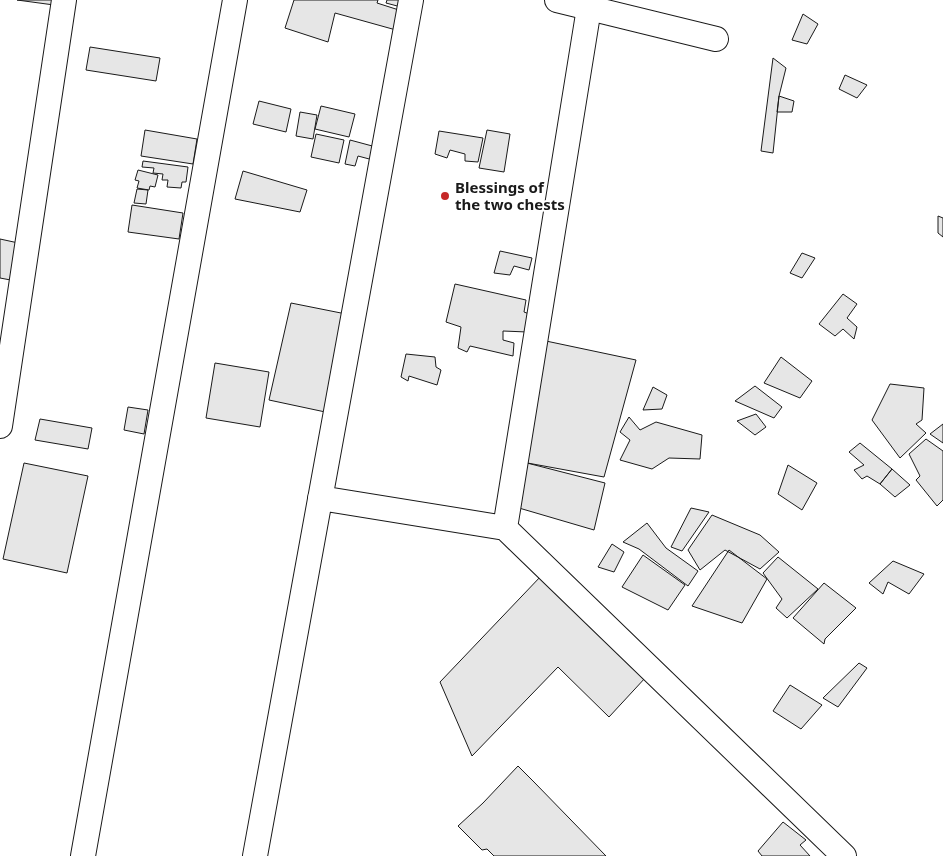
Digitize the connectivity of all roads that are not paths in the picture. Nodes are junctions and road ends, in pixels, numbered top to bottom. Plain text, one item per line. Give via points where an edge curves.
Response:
1 (64, 0) edge
2 (235, 0) edge
3 (411, 0) edge
4 (557, 0) edge
5 (589, 8) junction
6 (632, 9) edge
7 (716, 39) dead end
8 (0, 426) edge
9 (320, 498) junction
10 (505, 528) junction
11 (83, 856) edge
12 (255, 856) edge
13 (844, 856) edge

1 - 8 street
2 - 11 street
3 - 9 street
4 - 5 street
5 - 6 street
5 - 10 street
6 - 7 street
9 - 10 street
9 - 12 street
10 - 13 street

